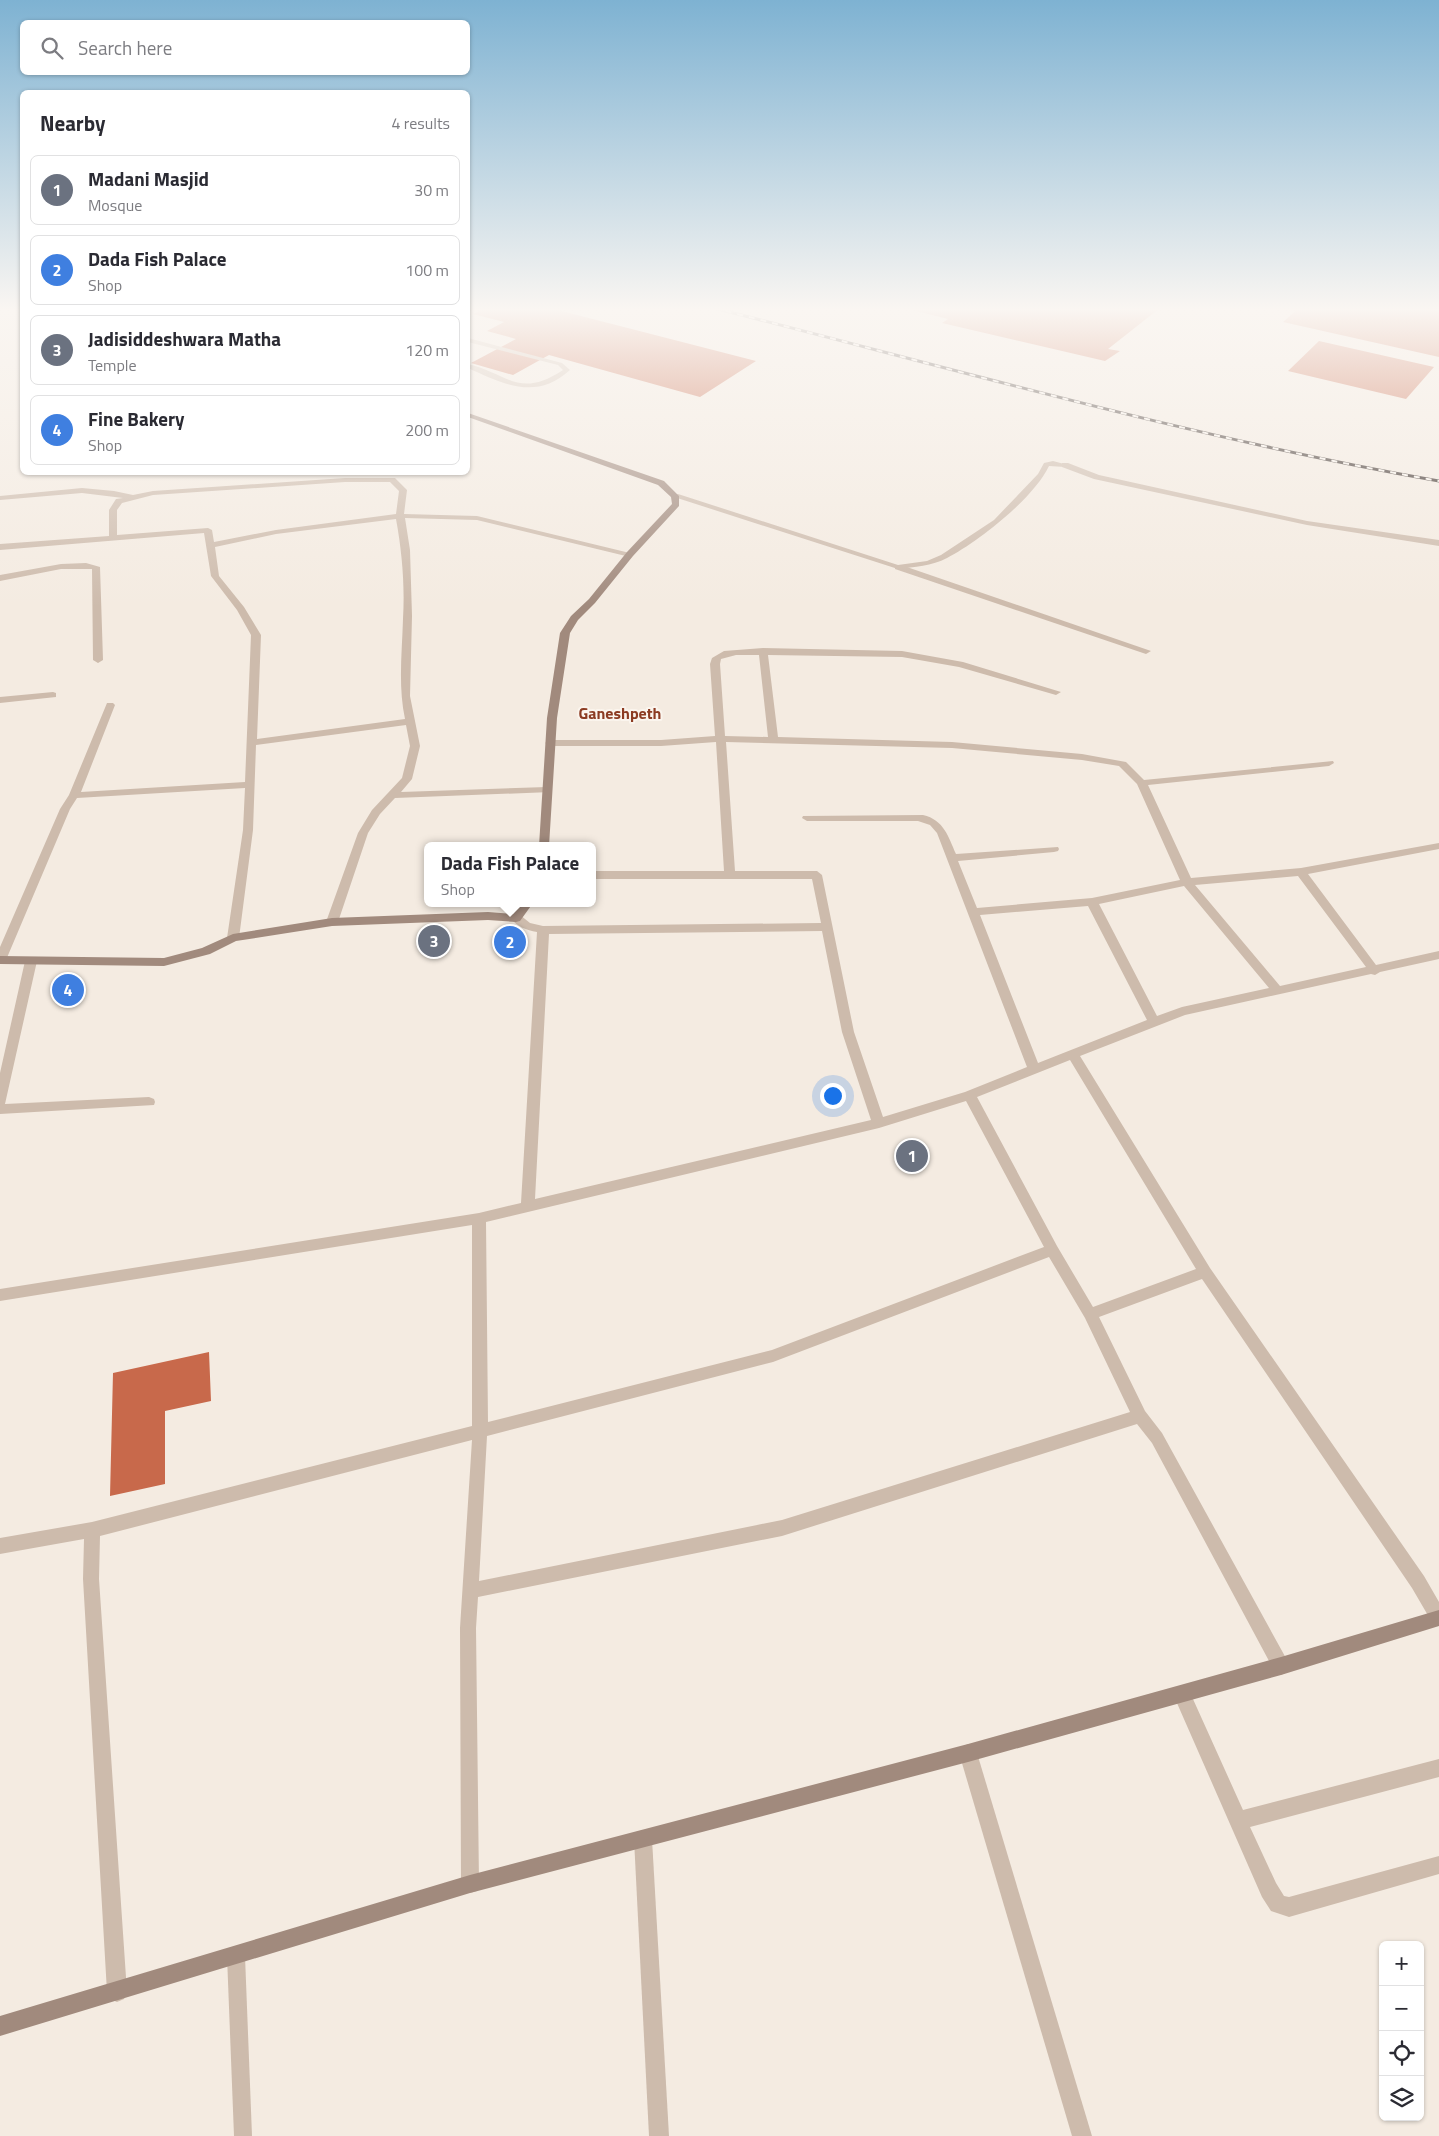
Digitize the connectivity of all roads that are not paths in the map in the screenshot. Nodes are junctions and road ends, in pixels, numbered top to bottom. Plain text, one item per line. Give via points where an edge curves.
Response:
1 (470, 416) edge
2 (1065, 466) joint
3 (675, 496) junction
4 (130, 497) junction
5 (0, 498) edge
6 (400, 516) junction
7 (113, 538) junction
8 (1439, 543) edge
9 (211, 545) junction
10 (0, 547) edge
11 (630, 554) junction
12 (898, 567) junction
13 (0, 578) edge
14 (763, 651) junction
15 (1146, 651) dead end
16 (98, 660) dead end
17 (1056, 692) dead end
18 (53, 695) dead end
19 (0, 700) edge
20 (110, 705) dead end
21 (410, 721) junction
22 (722, 739) junction
23 (773, 741) junction
24 (550, 742) junction
25 (252, 743) junction
26 (1329, 762) dead end
27 (1142, 783) junction
28 (251, 785) junction
29 (547, 790) junction
30 (74, 795) junction
31 (392, 795) junction
32 (807, 818) dead end
33 (544, 842) edge
34 (1439, 846) edge
35 (1054, 849) dead end
36 (952, 858) junction
37 (1301, 872) junction
38 (596, 875) edge
39 (730, 875) junction
40 (1187, 882) junction
41 (1092, 902) junction
42 (525, 907) edge
43 (972, 912) junction
44 (516, 918) junction
45 (332, 922) junction
46 (828, 927) junction
47 (543, 930) junction
48 (233, 938) junction
49 (1439, 955) edge
50 (0, 960) edge
51 (31, 961) junction
52 (1375, 971) junction
53 (1278, 991) junction
54 (1153, 1021) junction
55 (1072, 1054) junction
56 (1034, 1070) junction
57 (969, 1095) junction
58 (0, 1101) edge
59 (149, 1102) dead end
60 (0, 1109) edge
61 (879, 1123) junction
62 (528, 1206) junction
63 (478, 1218) junction
64 (1052, 1250) junction
65 (1205, 1272) junction
66 (0, 1295) edge
67 (1090, 1314) junction
68 (1140, 1416) junction
69 (480, 1429) junction
70 (92, 1530) junction
71 (0, 1546) edge
72 (469, 1592) junction
73 (1439, 1618) edge
74 (1281, 1666) junction
75 (1182, 1694) junction
76 (968, 1754) junction
77 (1439, 1768) edge
78 (1238, 1821) junction
79 (643, 1839) junction
80 (1439, 1865) edge
81 (470, 1884) junction
82 (236, 1956) junction
83 (117, 1992) junction
84 (0, 2026) edge
85 (243, 2136) edge
86 (659, 2136) edge
87 (1082, 2136) edge

1 - 3 street via 661,483
2 - 8 street via 1096,477 1307,523
2 - 12 lane via 1046,464 1040,475 997,522 944,557
3 - 11 street via 676,504
3 - 12 lane
4 - 5 street via 90,490
4 - 6 street via 345,480 392,480 403,490
4 - 7 street via 119,501 113,510
6 - 9 street via 276,532
6 - 11 street via 477,518
6 - 21 street via 406,550 408,616 404,696
7 - 9 street via 208,530
7 - 10 street
9 - 25 street via 215,576 256,635
11 - 24 street via 574,618 565,633
12 - 15 street
13 - 16 street via 66,566 96,567
14 - 17 street via 902,654 960,664
14 - 22 street via 730,653 717,658
14 - 23 street
18 - 19 street
20 - 30 street
21 - 25 street
21 - 31 street via 415,746 407,779
22 - 23 street
22 - 24 street via 662,743
22 - 39 street
23 - 27 street via 952,745 1082,757 1122,764
24 - 29 street
25 - 28 street
26 - 27 street
27 - 40 street
28 - 30 street
28 - 48 street
29 - 31 street
29 - 33 street
30 - 50 street
31 - 45 street via 363,833
32 - 36 street via 928,818 942,833
34 - 37 street
35 - 36 street
36 - 43 street
37 - 40 street
37 - 52 street
38 - 39 street
39 - 46 street via 817,875
40 - 41 street
40 - 53 street
41 - 43 street
41 - 54 street
42 - 44 street
43 - 56 street
44 - 45 street via 488,916
44 - 47 street via 526,926
45 - 48 street
46 - 47 street
46 - 61 street via 848,1032
47 - 62 street
48 - 51 street via 206,951 164,962
49 - 52 street
50 - 51 street
51 - 58 street
52 - 53 street
53 - 54 street
54 - 55 street
55 - 56 street
55 - 65 street
56 - 57 street
57 - 61 street
57 - 64 street
59 - 60 street
61 - 62 street
62 - 63 street
63 - 66 street
63 - 69 street
64 - 67 street
64 - 69 street via 773,1356
65 - 67 street
65 - 73 street via 1418,1582
67 - 68 street
68 - 72 street via 782,1528
68 - 74 street via 1157,1438
69 - 70 street
69 - 72 street
70 - 71 street
70 - 83 street via 91,1579
72 - 81 street
73 - 74 street
74 - 75 street
75 - 76 street
75 - 78 street
76 - 79 street
76 - 87 street
77 - 78 street
78 - 80 street via 1269,1890 1278,1904 1289,1907
79 - 81 street
79 - 86 street
81 - 82 street
82 - 83 street
82 - 85 lane
83 - 84 street

